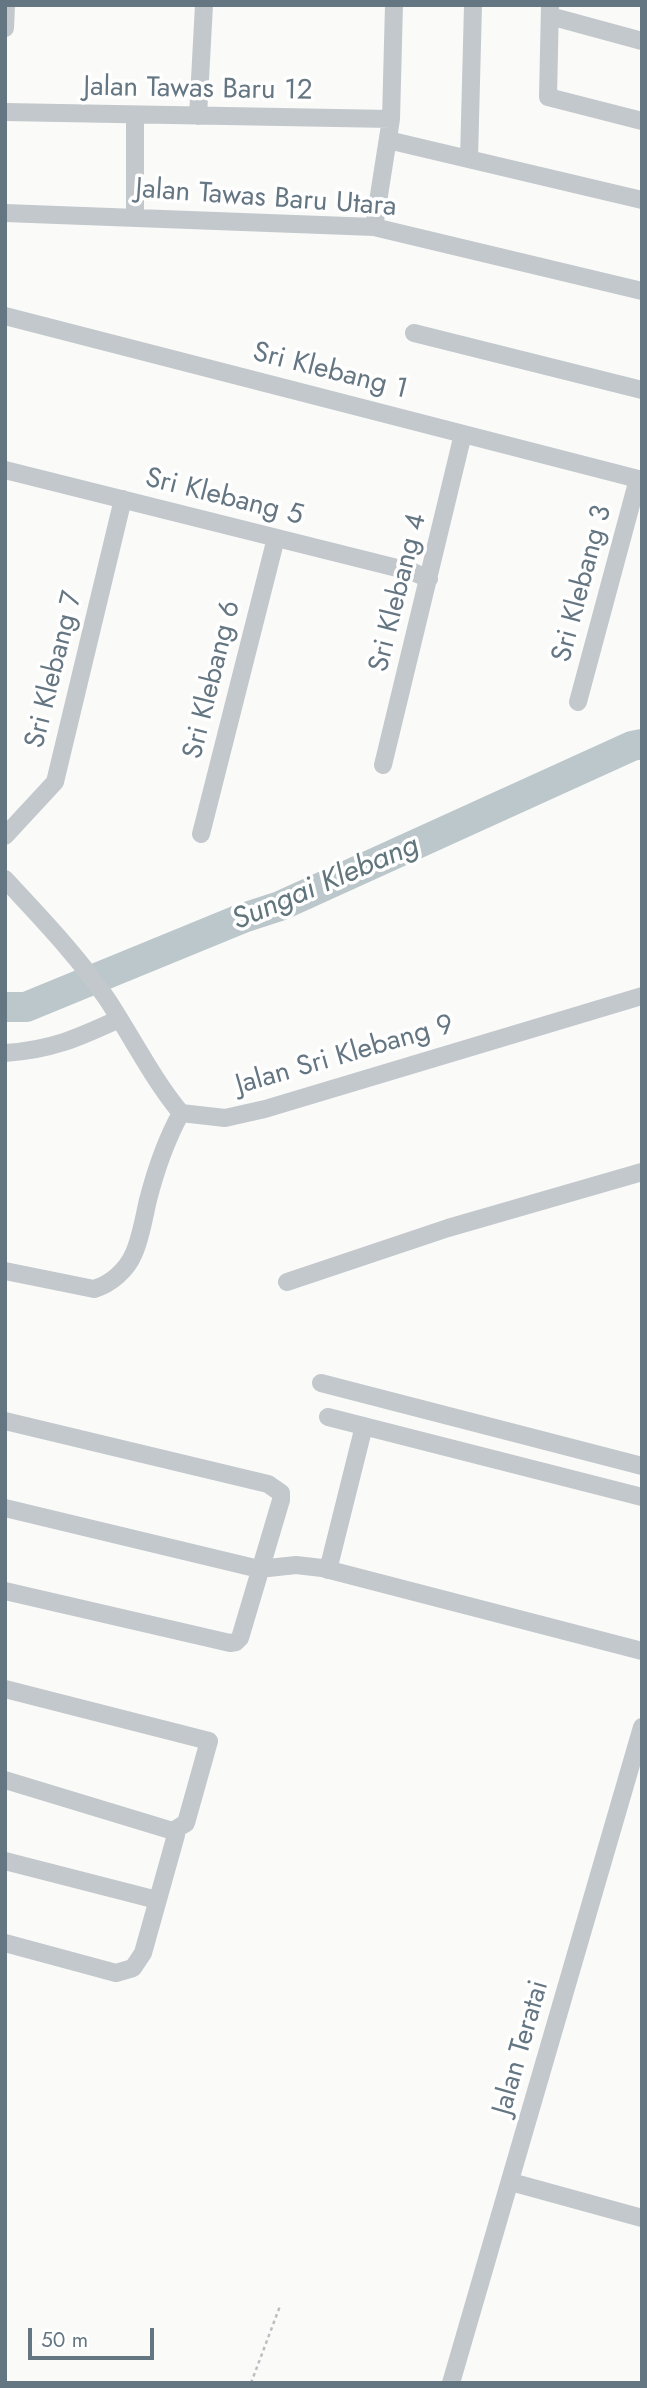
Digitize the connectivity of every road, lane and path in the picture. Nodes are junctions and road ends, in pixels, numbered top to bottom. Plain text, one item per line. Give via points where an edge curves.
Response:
1 (6, 5) edge
2 (204, 5) edge
3 (394, 5) edge
4 (473, 5) edge
5 (550, 11) edge
6 (5, 27) edge
7 (642, 41) edge
8 (5, 112) edge
9 (135, 115) junction
10 (198, 116) junction
11 (391, 119) junction
12 (642, 121) edge
13 (388, 140) junction
14 (469, 159) junction
15 (642, 200) edge
16 (5, 213) edge
17 (135, 216) junction
18 (374, 228) junction
19 (642, 291) edge
20 (5, 316) edge
21 (414, 332) dead end
22 (642, 390) edge
23 (463, 434) junction
24 (5, 470) edge
25 (640, 480) edge
26 (123, 499) junction
27 (276, 538) junction
28 (429, 579) junction
29 (578, 702) dead end
30 (383, 765) dead end
31 (201, 834) dead end
32 (5, 835) edge
33 (5, 879) edge
34 (642, 996) edge
35 (119, 1019) junction
36 (5, 1053) edge
37 (181, 1113) junction
38 (642, 1172) edge
39 (5, 1271) edge
40 (287, 1282) dead end
41 (321, 1383) dead end
42 (328, 1417) dead end
43 (5, 1421) edge
44 (364, 1426) junction
45 (642, 1466) edge
46 (642, 1497) edge
47 (5, 1508) edge
48 (259, 1569) junction
49 (328, 1570) junction
50 (5, 1591) edge
51 (642, 1651) edge
52 (5, 1689) edge
53 (642, 1727) edge
54 (5, 1780) edge
55 (173, 1830) junction
56 (5, 1861) edge
57 (157, 1900) junction
58 (5, 1942) edge
59 (511, 2182) junction
60 (642, 2218) edge
61 (280, 2306) dead end
62 (251, 2383) edge
63 (451, 2383) edge

1 - 6 street
2 - 10 street
3 - 11 street
4 - 14 street
5 - 7 street
5 - 12 street via 548,97
8 - 9 street, Jalan Tawas Baru 12
9 - 10 street, Jalan Tawas Baru 12
9 - 17 street
10 - 11 street, Jalan Tawas Baru 12
11 - 13 street
13 - 14 street
13 - 18 street
14 - 15 street
16 - 17 street, Jalan Tawas Baru Utara
17 - 18 street, Jalan Tawas Baru Utara
18 - 19 street, Jalan Tawas Baru Utara
20 - 23 street, Sri Klebang 1
21 - 22 street
23 - 25 street, Sri Klebang 1
23 - 28 street, Sri Klebang 4
24 - 26 street, Sri Klebang 5
25 - 29 street, Sri Klebang 3
26 - 27 street, Sri Klebang 5
26 - 32 street, Sri Klebang 7 via 55,782
27 - 28 street, Sri Klebang 5
27 - 31 street, Sri Klebang 6
28 - 30 street, Sri Klebang 4
33 - 35 street via 75,955
34 - 37 street, Jalan Sri Klebang 9 via 265,1109 225,1118
35 - 36 street via 73,1041
35 - 37 street
37 - 39 street via 151,1188 134,1254 120,1273 94,1289
38 - 40 street via 448,1228
41 - 45 street
42 - 44 street
43 - 48 street via 277,1488 281,1500
44 - 46 street
44 - 49 street
47 - 48 street
48 - 49 street via 296,1565
48 - 50 street via 240,1638 230,1643
49 - 51 street
52 - 55 street via 209,1741 186,1824
53 - 59 street, Jalan Teratai
54 - 55 street
55 - 57 street via 176,1835
56 - 57 street
57 - 58 street via 142,1953 133,1968 116,1973
59 - 60 street
59 - 63 street, Jalan Teratai
61 - 62 path

